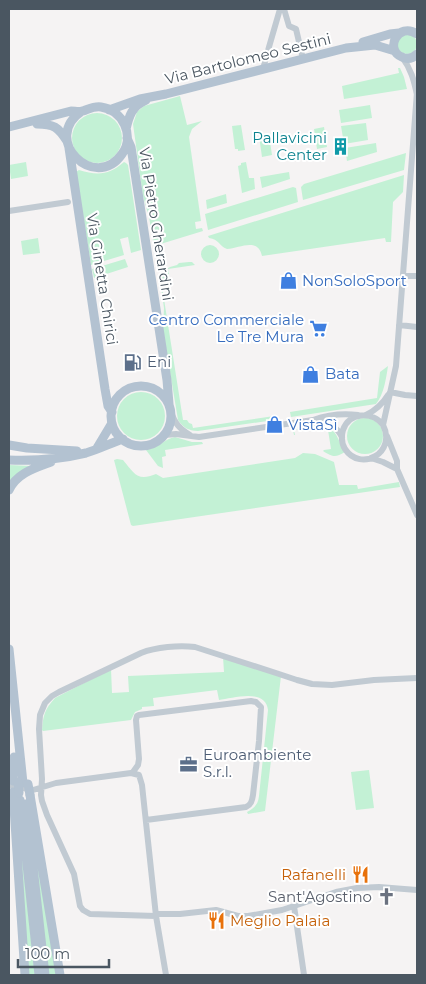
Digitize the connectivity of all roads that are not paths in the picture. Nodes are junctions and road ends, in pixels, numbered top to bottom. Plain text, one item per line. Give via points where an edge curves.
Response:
1 (280, 9) edge
2 (284, 9) edge
3 (417, 26) edge
4 (403, 32) junction
5 (417, 34) edge
6 (346, 48) junction
7 (399, 54) junction
8 (417, 54) edge
9 (303, 59) junction
10 (263, 69) junction
11 (417, 93) edge
12 (157, 96) junction
13 (109, 110) junction
14 (82, 111) junction
15 (416, 117) edge
16 (24, 124) junction
17 (9, 127) edge
18 (127, 134) junction
19 (68, 145) junction
20 (74, 186) junction
21 (68, 202) junction
22 (9, 211) edge
23 (80, 221) junction
24 (403, 276) junction
25 (417, 276) edge
26 (399, 325) junction
27 (417, 327) edge
28 (390, 392) junction
29 (417, 396) edge
30 (170, 408) junction
31 (112, 412) junction
32 (363, 415) junction
33 (313, 420) junction
34 (112, 422) junction
35 (383, 425) junction
36 (165, 435) junction
37 (387, 436) junction
38 (194, 437) junction
39 (342, 437) junction
40 (123, 439) junction
41 (9, 445) edge
42 (97, 448) junction
43 (87, 452) junction
44 (62, 458) junction
45 (371, 458) junction
46 (9, 460) edge
47 (397, 469) junction
48 (9, 490) edge
49 (417, 516) edge
50 (9, 649) edge
51 (417, 678) edge
52 (9, 701) edge
53 (17, 757) junction
54 (133, 772) junction
55 (42, 787) junction
56 (20, 788) edge
57 (146, 820) junction
58 (417, 890) edge
59 (294, 906) junction
60 (156, 915) junction
61 (25, 975) edge
62 (39, 975) edge
63 (45, 975) edge
64 (60, 975) edge
65 (166, 975) edge
66 (304, 975) edge

1 - 10 street
2 - 9 street via 290,28 296,29
3 - 4 main road
4 - 5 main road
4 - 6 main road
4 - 7 main road via 394,42
6 - 7 main road via 375,45
6 - 9 main road, Via Bartolomeo Sestini
7 - 8 main road via 409,58
7 - 11 street via 413,75
9 - 10 main road, Via Bartolomeo Sestini
10 - 12 main road, Via Bartolomeo Sestini
11 - 15 street
12 - 13 main road
12 - 18 main road via 135,108 129,116
13 - 14 main road via 95,107
13 - 18 main road via 122,119
14 - 16 main road
14 - 19 main road via 70,124
15 - 24 street
16 - 17 main road
16 - 19 main road via 54,126 61,131
18 - 19 main road via 120,157 100,167 81,162 74,157
18 - 30 main road, Via Pietro Gherardini
19 - 20 main road, Via Ginetta Chirici
20 - 21 street
20 - 23 main road, Via Ginetta Chirici
21 - 22 street
21 - 23 street
23 - 31 main road, Via Ginetta Chirici via 105,389
24 - 25 street
24 - 26 street
26 - 27 street
26 - 28 street
28 - 29 street
28 - 32 street via 381,406
28 - 35 street
30 - 31 main road via 163,396 145,386 134,387 121,394
30 - 36 main road via 170,426
30 - 38 street via 177,425
31 - 34 main road
32 - 33 street via 346,414
32 - 35 street via 376,418
32 - 39 street via 348,422
33 - 38 street
33 - 39 street via 329,424
34 - 40 main road
34 - 42 main road
35 - 37 street
36 - 38 street
36 - 40 main road via 144,446
37 - 45 street via 382,452
37 - 47 street
39 - 45 street via 350,455 360,459
40 - 42 main road
41 - 43 main road
42 - 43 main road
43 - 44 main road
44 - 46 main road
44 - 48 main road via 26,472 15,480
45 - 47 street
47 - 49 street
50 - 53 main road
51 - 55 street via 318,685 195,647 146,651 59,692 45,704 39,722
52 - 53 main road
53 - 56 main road
53 - 56 main road
54 - 55 street
54 - 57 street via 141,781
54 - 57 street via 140,759 137,716 254,701 261,707 249,806
55 - 56 street via 33,790
55 - 60 street via 45,808 74,874 81,908 90,914
56 - 61 main road
56 - 62 main road
56 - 63 main road via 31,838
56 - 64 main road
57 - 60 street
58 - 59 street via 362,887
59 - 60 street via 248,916 216,910
59 - 66 street
60 - 65 street

